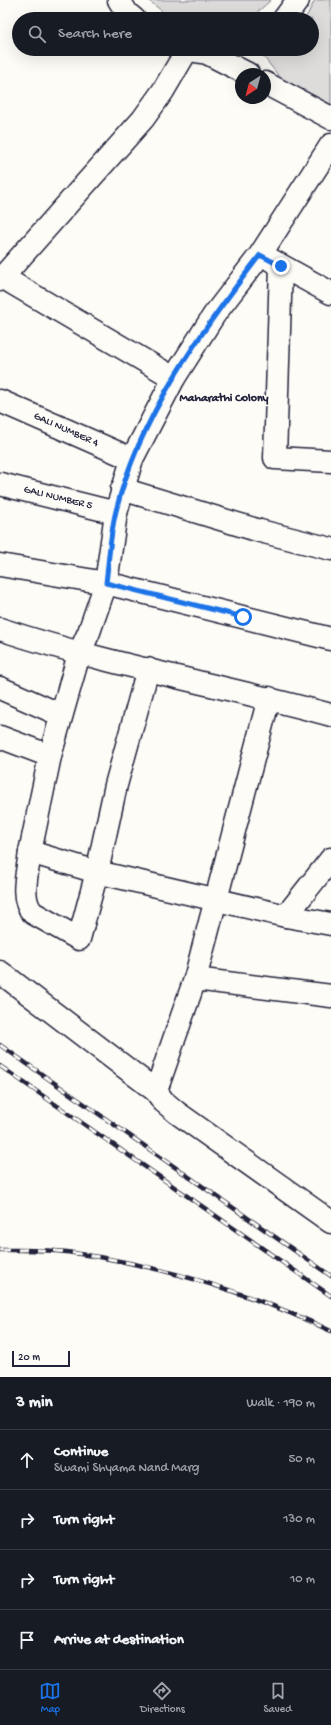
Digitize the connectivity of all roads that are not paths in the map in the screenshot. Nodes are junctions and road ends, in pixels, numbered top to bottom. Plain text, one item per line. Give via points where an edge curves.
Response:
1 (119, 0) edge
2 (298, 0) edge
3 (126, 12) edge
4 (289, 12) edge
5 (188, 56) edge
6 (204, 56) edge
7 (235, 69) edge
8 (271, 86) edge
9 (331, 118) edge
10 (331, 145) edge
11 (260, 255) junction
12 (281, 266) junction
13 (1, 278) edge
14 (331, 293) edge
15 (174, 378) junction
16 (0, 401) edge
17 (132, 459) junction
18 (331, 461) edge
19 (0, 484) edge
20 (122, 488) junction
21 (116, 513) junction
22 (331, 549) edge
23 (0, 565) edge
24 (106, 583) junction
25 (0, 629) edge
26 (331, 640) edge
27 (79, 654) junction
28 (148, 670) junction
29 (0, 688) edge
30 (269, 698) junction
31 (62, 715) junction
32 (331, 715) edge
33 (0, 737) edge
34 (50, 756) junction
35 (30, 852) junction
36 (331, 859) edge
37 (97, 872) junction
38 (215, 901) junction
39 (286, 916) junction
40 (331, 924) edge
41 (0, 972) edge
42 (195, 979) junction
43 (331, 996) edge
44 (156, 1091) junction
45 (331, 1222) edge

1 - 3 street
2 - 4 street
5 - 13 street via 143,119
6 - 7 street
8 - 9 street
10 - 11 street
11 - 12 street
11 - 15 street via 214,315
12 - 14 street
12 - 18 street via 275,458
13 - 15 street
15 - 17 street
16 - 17 street, GALI NUMBER 4
17 - 20 street
19 - 21 street, GALI NUMBER 5
20 - 21 street
20 - 22 street via 260,531
21 - 24 street
23 - 24 street
24 - 26 street
24 - 27 street
25 - 27 street
27 - 28 street
27 - 31 street
28 - 30 street
28 - 37 street via 116,784
29 - 31 street
30 - 32 street
30 - 38 street
31 - 34 street
33 - 34 street
34 - 35 street
35 - 37 street
35 - 37 street via 27,907 79,939
36 - 39 street
37 - 38 street
38 - 39 street
38 - 42 street
39 - 40 street
41 - 44 street
42 - 43 street
42 - 44 street
44 - 45 street via 176,1112

